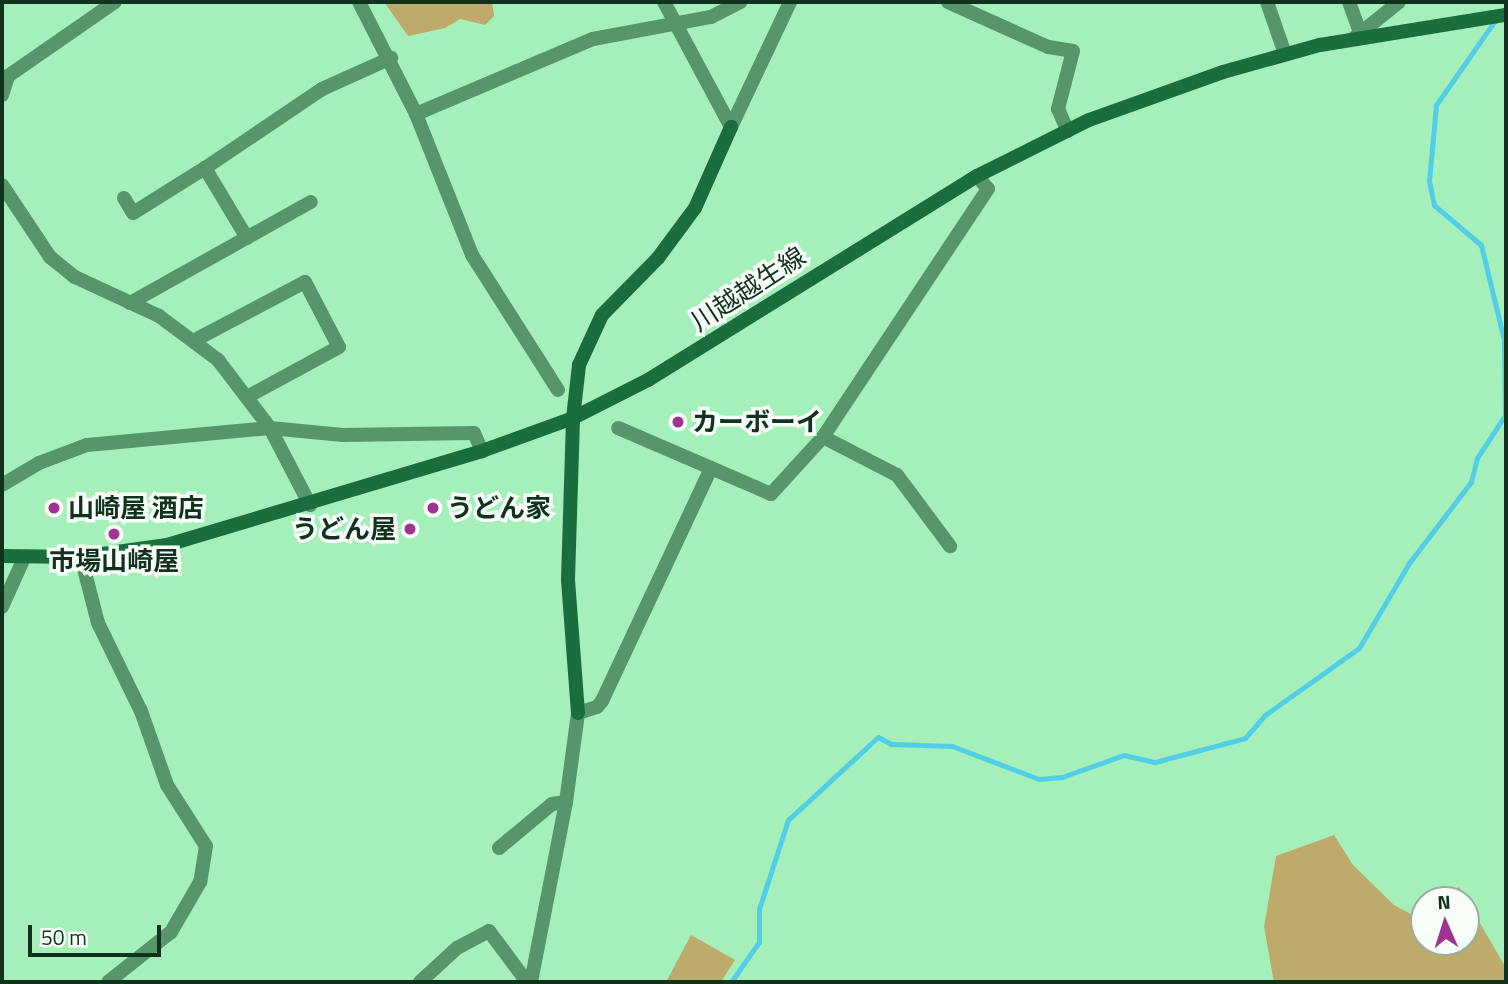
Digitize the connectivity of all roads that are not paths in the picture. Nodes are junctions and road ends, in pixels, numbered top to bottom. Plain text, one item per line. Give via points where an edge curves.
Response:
1 (115, 2) edge
2 (359, 2) edge
3 (664, 2) edge
4 (740, 2) edge
5 (790, 2) edge
6 (948, 2) edge
7 (1268, 2) edge
8 (1349, 2) edge
9 (1399, 2) edge
10 (1506, 15) edge
11 (675, 24) junction
12 (1357, 35) junction
13 (1285, 54) junction
14 (391, 58) junction
15 (2, 95) edge
16 (416, 114) junction
17 (731, 127) junction
18 (1068, 131) junction
19 (205, 168) junction
20 (977, 176) junction
21 (2, 185) edge
22 (124, 198) dead end
23 (311, 202) dead end
24 (247, 237) junction
25 (130, 303) junction
26 (195, 340) junction
27 (558, 390) dead end
28 (247, 397) junction
29 (573, 418) junction
30 (270, 428) junction
31 (618, 428) dead end
32 (823, 437) junction
33 (482, 451) junction
34 (711, 468) junction
35 (2, 485) edge
36 (310, 505) junction
37 (950, 546) dead end
38 (2, 556) edge
39 (81, 557) junction
40 (24, 558) junction
41 (2, 607) edge
42 (578, 713) junction
43 (566, 802) junction
44 (499, 848) dead end
45 (108, 982) edge
46 (421, 982) edge
47 (529, 982) edge

1 - 15 street via 8,76
2 - 14 street
3 - 11 street
4 - 11 street via 710,17
5 - 17 street
6 - 18 street via 1048,47 1073,51 1058,109
7 - 13 street
8 - 12 street
9 - 12 street
10 - 12 main road, 川越越生線
11 - 16 street via 593,39
11 - 17 street
12 - 13 main road, 川越越生線
13 - 18 main road, 川越越生線 via 1183,85
14 - 16 street
14 - 19 street via 322,89
16 - 27 street via 472,256
17 - 29 main road via 695,208 658,258 602,314 586,342
18 - 20 main road, 川越越生線
19 - 22 street via 133,213
19 - 24 street
20 - 29 main road, 川越越生線 via 696,352
20 - 32 street via 988,189
21 - 25 street via 50,257 75,277
23 - 24 street
24 - 25 street
25 - 26 street
26 - 28 street via 218,360
26 - 28 street via 305,282 339,347
28 - 30 street
29 - 33 main road, 川越越生線
29 - 42 main road via 568,579
30 - 33 street via 343,435 474,433
30 - 35 street via 88,445 47,459
30 - 36 street
31 - 34 street
32 - 34 street via 771,494
32 - 37 street via 897,475
33 - 36 main road, 川越越生線
34 - 42 street via 602,701 597,708
36 - 39 main road, 川越越生線 via 167,545
38 - 40 main road, 川越越生線
39 - 40 main road, 川越越生線
39 - 45 street via 99,623 141,711 167,785 206,846 200,882 171,932
40 - 41 street
42 - 43 street
43 - 44 street via 552,804
43 - 47 street
46 - 47 street via 457,948 489,931

